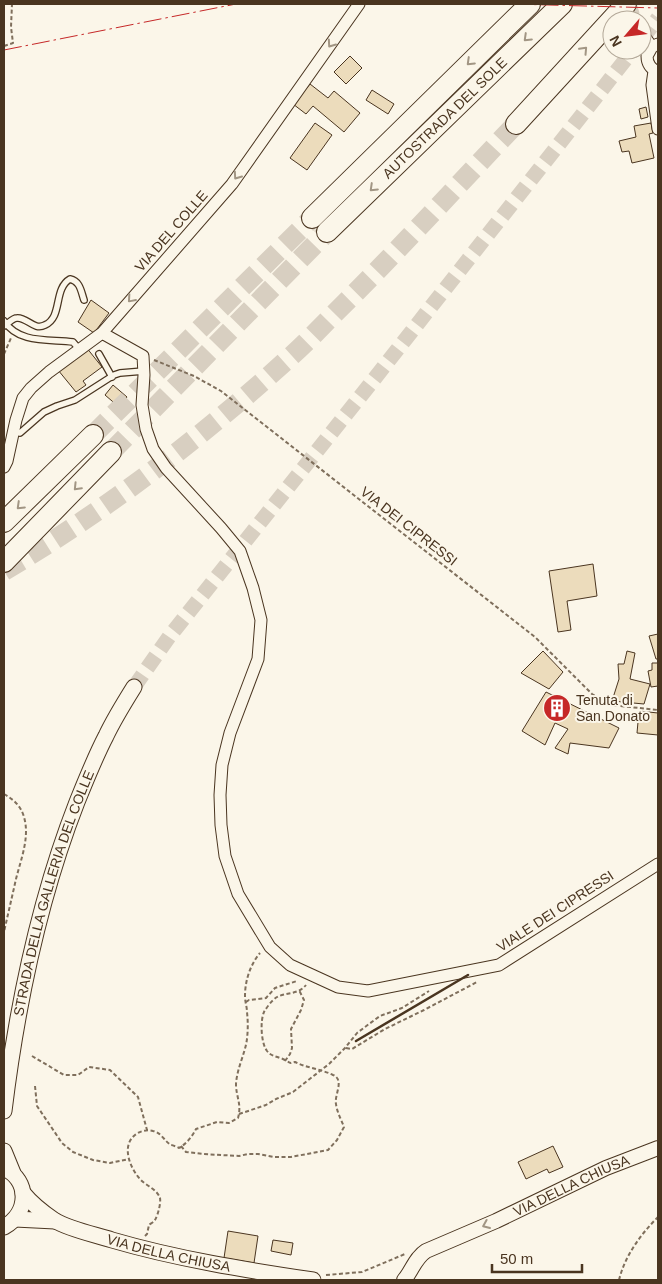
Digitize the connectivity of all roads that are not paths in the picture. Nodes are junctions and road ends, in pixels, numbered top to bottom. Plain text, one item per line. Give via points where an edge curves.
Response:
1 (359, 4) edge
2 (530, 4) edge
3 (562, 4) edge
4 (626, 4) edge
5 (655, 46) edge
6 (656, 72) edge
7 (516, 124) tunnel mouth
8 (658, 129) edge
9 (312, 218) tunnel mouth
10 (327, 232) tunnel mouth
11 (84, 300) dead end
12 (4, 324) edge
13 (102, 333) junction
14 (79, 349) junction
15 (99, 354) dead end
16 (144, 371) junction
17 (112, 377) junction
18 (13, 431) junction
19 (93, 435) tunnel mouth
20 (111, 452) tunnel mouth
21 (5, 463) edge
22 (4, 522) edge
23 (4, 562) edge
24 (134, 687) tunnel mouth
25 (658, 864) edge
26 (4, 1110) edge
27 (658, 1148) edge
28 (4, 1151) edge
29 (8, 1171) edge
30 (23, 1192) junction
31 (56, 1221) junction
32 (9, 1223) edge
33 (431, 1248) junction
34 (313, 1280) edge
35 (404, 1280) edge
36 (418, 1280) edge

1 -> 13 street, VIA DEL COLLE via 232,184
2 -> 9 highway, AUTOSTRADA DEL SOLE
3 -> 10 highway, AUTOSTRADA DEL SOLE
7 -> 4 highway
5 - 6 street via 647,61
6 - 8 street via 652,85
11 - 12 lane via 80,286 70,279 64,284 54,316 45,326 39,327 18,318
12 - 14 lane via 25,338 73,342
13 - 14 street, VIA DEL COLLE
13 - 16 street, VIALE DEI CIPRESSI via 143,356
14 - 18 street, VIA DEL COLLE via 31,388 23,398
15 - 17 lane
16 - 17 lane
16 - 25 street, VIALE DEI CIPRESSI via 142,405 153,449 240,551 261,620 258,659 230,733 222,765 220,795 225,856 238,894 270,947 290,965 338,987 368,991 495,966
17 - 18 lane via 75,400 44,412 20,433
18 - 21 street, VIA DEL COLLE
19 -> 22 highway
20 -> 23 highway
24 - 26 main road, STRADA DELLA GALLERIA DEL COLLE via 105,737 58,854 23,986
27 -> 33 street, VIA DELLA CHIUSA via 606,1168
28 - 29 main road
29 - 30 main road, VIA DELLA CHIUSA
30 - 31 main road, VIA DELLA CHIUSA via 36,1207
30 - 32 main road, VIA DELLA CHIUSA via 22,1207
31 - 32 main road, VIA DELLA CHIUSA via 23,1219
31 - 34 main road, VIA DELLA CHIUSA via 138,1247 246,1270
33 - 35 street, VIA DELLA CHIUSA via 421,1254
33 - 36 street via 422,1257

